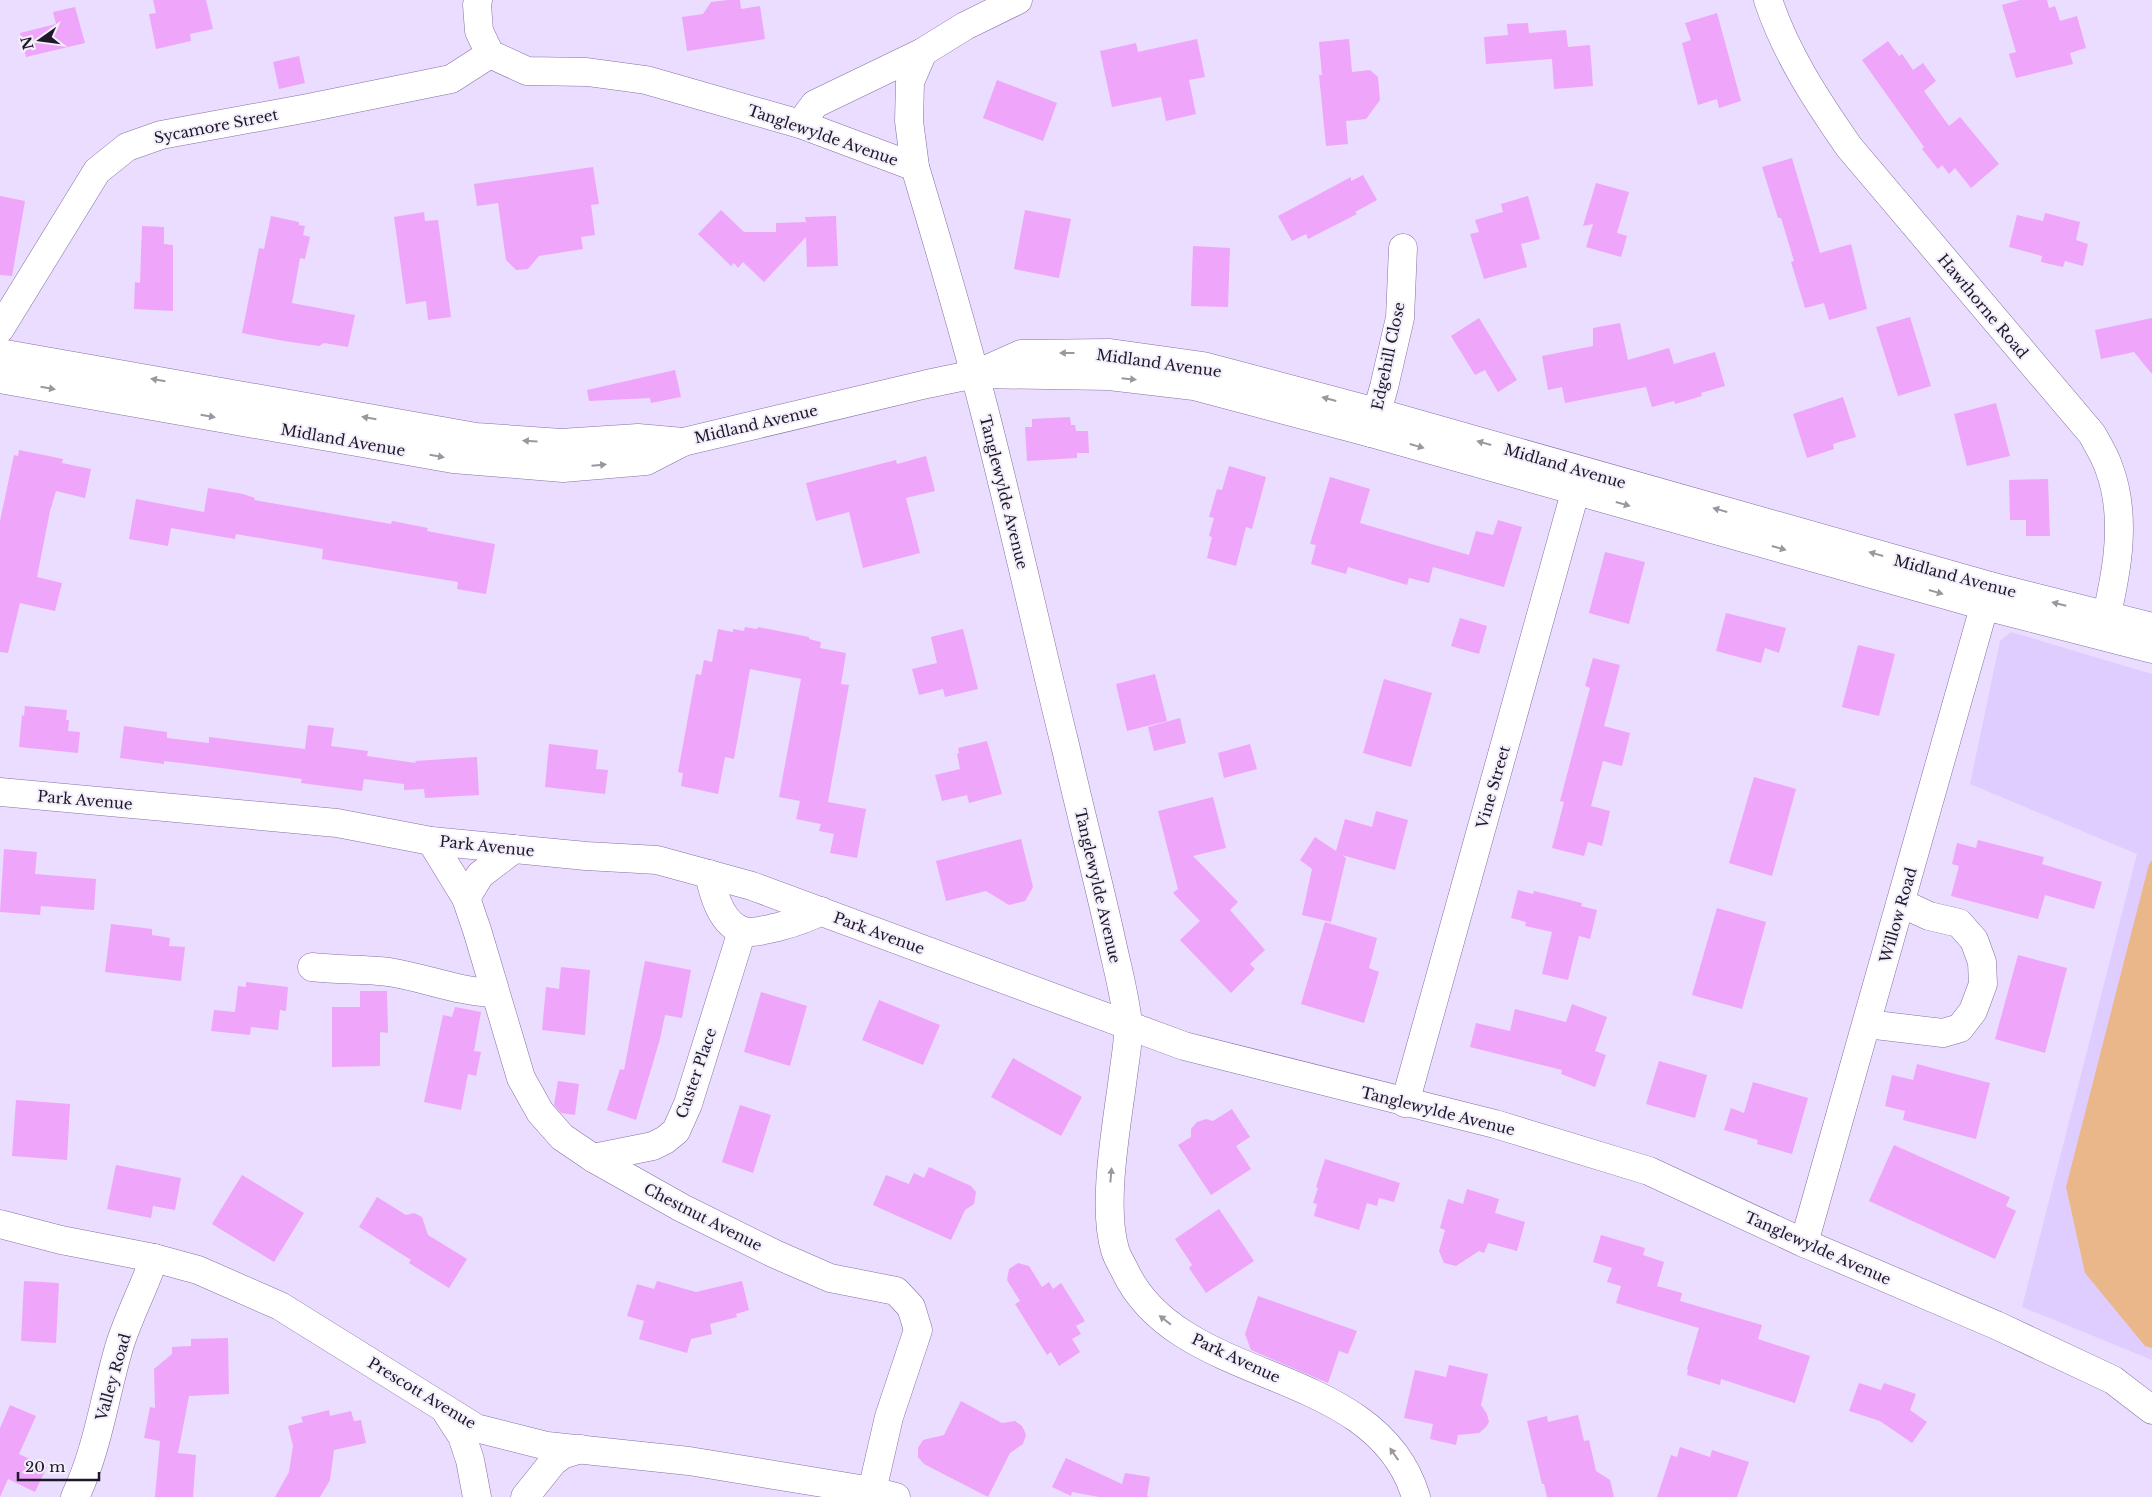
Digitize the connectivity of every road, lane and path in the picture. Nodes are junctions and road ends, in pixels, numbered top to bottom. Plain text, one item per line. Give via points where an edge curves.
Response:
1 (478, 0) edge
2 (1018, 0) edge
3 (1768, 0) edge
4 (923, 52) junction
5 (490, 54) junction
6 (800, 124) junction
7 (915, 167) junction
8 (1403, 248) dead end
9 (0, 329) edge
10 (0, 353) edge
11 (975, 374) junction
12 (0, 379) edge
13 (1373, 422) junction
14 (684, 442) junction
15 (1579, 481) junction
16 (1988, 596) junction
17 (2104, 626) junction
18 (2152, 627) edge
19 (2152, 649) edge
20 (0, 792) edge
21 (431, 841) junction
22 (514, 849) junction
23 (709, 874) junction
24 (466, 898) junction
25 (1901, 903) junction
26 (821, 911) junction
27 (742, 931) junction
28 (312, 967) dead end
29 (496, 993) junction
30 (1867, 1024) junction
31 (1128, 1026) junction
32 (1406, 1103) junction
33 (593, 1158) junction
34 (0, 1224) edge
35 (1804, 1244) junction
36 (154, 1258) junction
37 (443, 1407) junction
38 (2152, 1410) edge
39 (581, 1449) junction
40 (884, 1494) edge
41 (75, 1497) edge
42 (476, 1497) edge
43 (525, 1497) edge
44 (1416, 1497) edge

1 - 5 street via 479,31
2 - 4 street via 965,26
3 - 17 street, Hawthorne Road via 1787,47 1813,96 1849,147 2092,434 2109,468 2118,501 2115,577
4 - 6 street via 816,104
4 - 7 street via 910,82 909,121
5 - 6 street, Tanglewylde Avenue via 527,71 586,72 646,80
5 - 9 street, Sycamore Street via 451,78 160,135 127,147 97,171
6 - 7 street, Tanglewylde Avenue
7 - 11 street, Tanglewylde Avenue
8 - 13 street, Edgehill Close via 1400,318
14 -> 10 street, Midland Avenue via 638,438 561,443 476,437
11 - 13 street, Midland Avenue via 1109,376 1194,386
11 - 14 street, Midland Avenue
11 - 31 street, Tanglewylde Avenue via 1102,903
12 -> 14 street, Midland Avenue via 453,459 563,468 646,461
13 - 15 street, Midland Avenue
15 - 16 street, Midland Avenue
15 - 32 street, Vine Street
16 - 17 street, Midland Avenue
16 - 25 street, Willow Road
17 - 18 street, Midland Avenue
17 - 19 street, Midland Avenue
20 - 21 street, Park Avenue via 337,824
21 - 22 street, Park Avenue
21 - 24 street, Chestnut Avenue
22 - 23 street, Park Avenue via 657,860
22 - 24 street via 480,875
23 - 26 street, Park Avenue
23 - 27 street via 714,897 724,915
24 - 29 street, Chestnut Avenue
25 - 30 street, Willow Road
25 - 30 street via 1929,916 1959,923 1974,940 1982,962 1983,984 1973,1011 1960,1028 1943,1033
26 - 27 street via 809,918 762,931
26 - 31 street, Park Avenue
27 - 33 street, Custer Place via 688,1104 676,1131 653,1146
28 - 29 street via 387,972 473,992
29 - 33 street, Chestnut Avenue via 521,1078 540,1112 562,1137
30 - 35 street, Willow Road
31 - 32 street, Tanglewylde Avenue via 1184,1046
44 -> 31 street, Park Avenue via 1401,1463 1387,1444 1367,1427 1307,1390 1224,1356 1178,1330 1152,1309 1130,1283 1115,1250 1110,1215
32 - 35 street, Tanglewylde Avenue via 1495,1124 1649,1171
33 - 40 street, Chestnut Avenue via 682,1208 775,1254 830,1278 896,1291 911,1307 918,1330 889,1416
34 - 36 street, Prescott Avenue
35 - 38 street, Tanglewylde Avenue via 1996,1325 2113,1380
36 - 37 street, Prescott Avenue via 198,1270 280,1306
36 - 41 street, Valley Road via 118,1349 102,1419
37 - 39 street, Prescott Avenue via 476,1428 547,1446
37 - 42 street via 462,1436
39 - 40 street, Prescott Avenue via 689,1461
39 - 43 street via 552,1462

